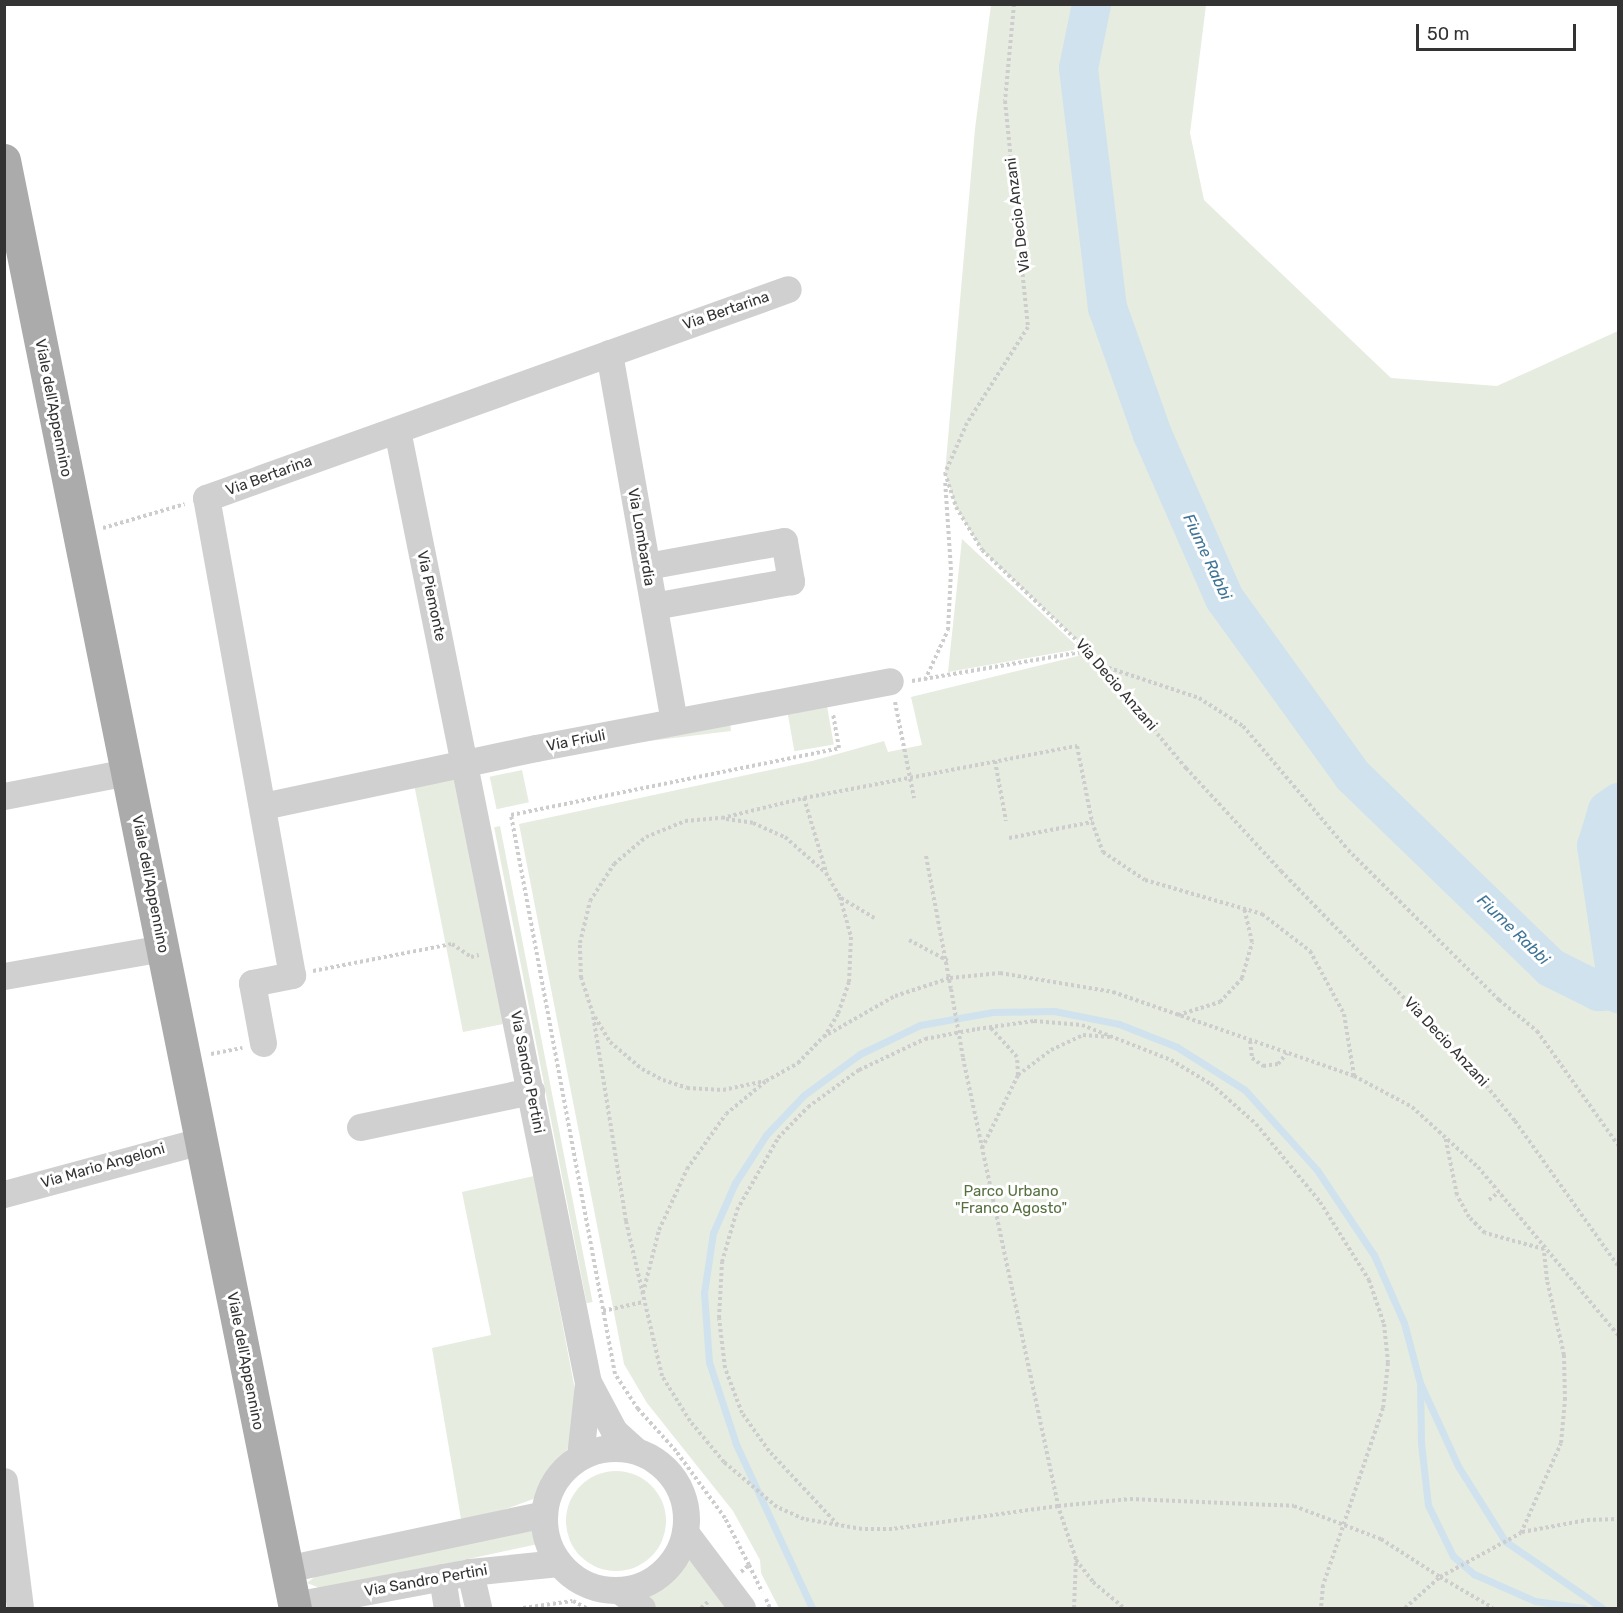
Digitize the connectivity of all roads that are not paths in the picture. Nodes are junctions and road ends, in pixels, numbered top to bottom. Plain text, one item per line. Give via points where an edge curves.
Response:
1 (4, 160) edge
2 (788, 290) dead end
3 (609, 353) junction
4 (398, 430) junction
5 (647, 566) junction
6 (654, 606) junction
7 (890, 681) road end
8 (674, 722) junction
9 (466, 762) junction
10 (128, 772) junction
11 (4, 796) edge
12 (262, 806) junction
13 (162, 948) junction
14 (4, 976) edge
15 (263, 1043) road end
16 (531, 1091) junction
17 (360, 1127) dead end
18 (201, 1141) junction
19 (4, 1194) edge
20 (588, 1382) junction
21 (635, 1450) junction
22 (580, 1457) junction
23 (4, 1481) edge
24 (544, 1514) junction
25 (685, 1532) junction
26 (8, 1544) edge
27 (559, 1563) junction
28 (286, 1569) junction
29 (470, 1572) junction
30 (442, 1577) junction
31 (620, 1590) junction
32 (295, 1607) edge
33 (20, 1608) edge
34 (447, 1608) edge
35 (478, 1608) edge
36 (642, 1608) edge
37 (742, 1608) edge

1 - 10 main road, Viale dell'Appennino
2 - 3 street, Via Bertarina
3 - 4 street, Via Bertarina
3 - 5 street, Via Lombardia
4 - 9 street, Via Piemonte
4 - 12 street, Via Bertarina via 206,498
5 - 6 street, Via Lombardia
5 - 6 street via 784,542 790,581
6 - 8 street, Via Lombardia
7 - 8 street, Via Friuli
8 - 9 street, Via Friuli
9 - 12 street, Via Friuli
9 - 16 street, Via Sandro Pertini
10 - 11 street
10 - 13 main road, Viale dell'Appennino
12 - 15 street, Via Bertarina via 292,975 252,983
13 - 14 street
13 - 18 main road, Viale dell'Appennino
16 - 17 street
16 - 20 street, Via Sandro Pertini
18 - 19 street, Via Mario Angeloni
18 - 28 main road, Viale dell'Appennino
20 - 21 street, Via Sandro Pertini via 614,1431
20 - 22 street, Via Sandro Pertini
21 - 22 street via 607,1448
21 - 25 street via 670,1473 681,1491
22 - 24 street via 561,1471 549,1492
23 - 26 street
24 - 27 street via 545,1532
24 - 28 street
25 - 31 street via 677,1554 662,1572 642,1585
25 - 37 street
26 - 33 street
27 - 29 street, Via Sandro Pertini
27 - 31 street via 576,1579 596,1588
28 - 32 main road, Viale dell'Appennino
29 - 30 street, Via Sandro Pertini
29 - 35 street
30 - 32 street, Via Sandro Pertini
30 - 34 street
31 - 36 street

